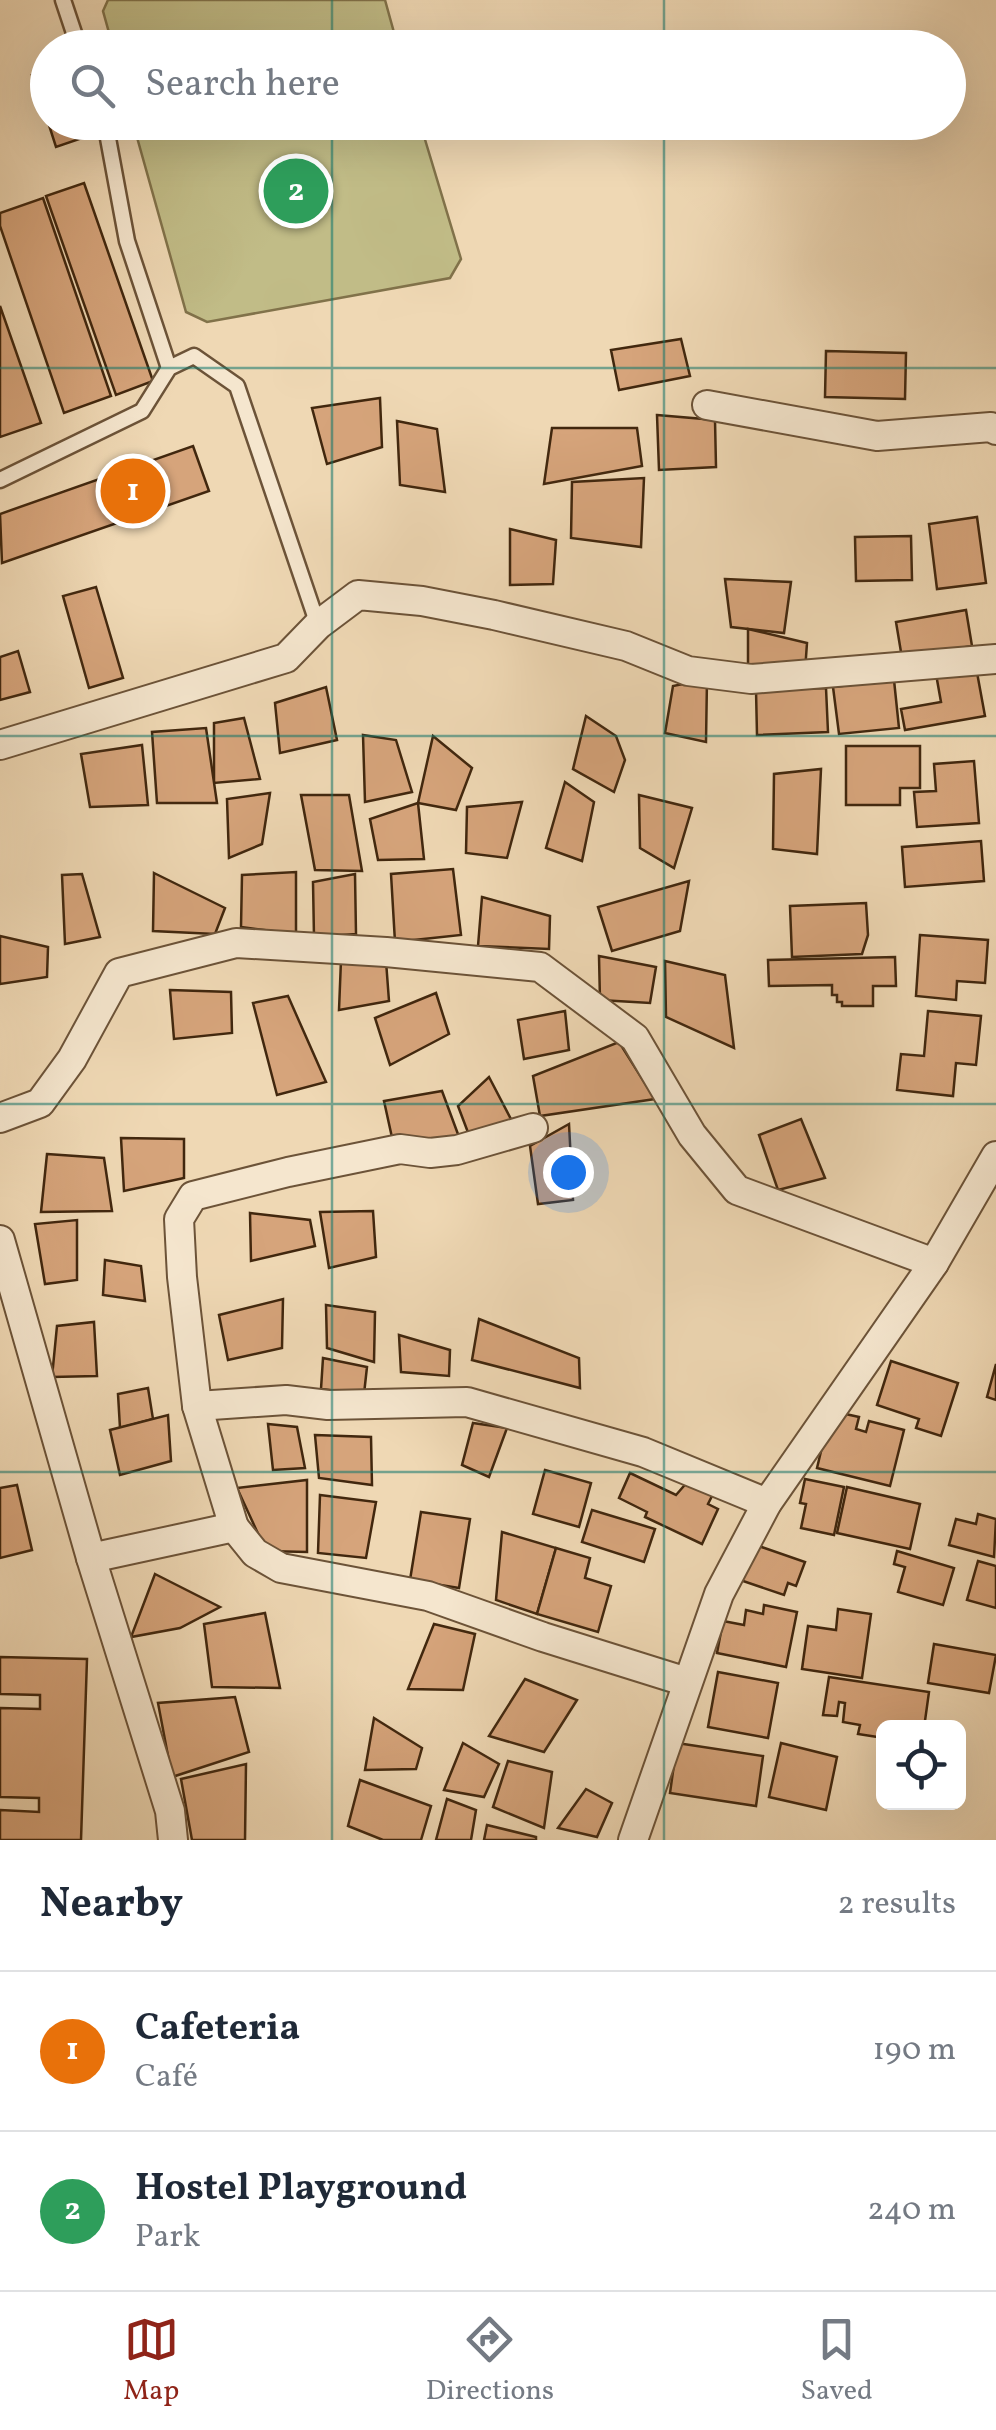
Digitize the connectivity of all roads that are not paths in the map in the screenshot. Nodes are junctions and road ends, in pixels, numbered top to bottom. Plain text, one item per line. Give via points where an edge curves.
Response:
1 (63, 0) edge
2 (73, 30) edge
3 (108, 140) edge
4 (170, 368) junction
5 (707, 404) dead end
6 (996, 430) edge
7 (0, 480) edge
8 (318, 625) junction
9 (996, 659) edge
10 (0, 744) edge
11 (0, 1118) edge
12 (533, 1128) dead end
13 (996, 1156) edge
14 (0, 1240) edge
15 (934, 1264) junction
16 (197, 1406) junction
17 (767, 1504) junction
18 (234, 1527) junction
19 (90, 1558) junction
20 (687, 1682) junction
21 (172, 1840) edge
22 (633, 1840) edge

1 - 2 lane
3 - 4 lane via 128,241
4 - 7 lane via 142,412
4 - 8 lane via 194,356 236,386
5 - 6 street via 877,436
8 - 9 street via 358,595 422,601 626,646 688,671 752,680
8 - 10 street via 286,658
11 - 15 street via 40,1103 119,973 236,943 540,968 635,1038 692,1135 737,1190
12 - 16 street via 457,1150 400,1149 193,1196 179,1220
13 - 15 street
14 - 19 street
15 - 17 street
16 - 17 street via 467,1402 643,1452
16 - 18 street
17 - 20 street via 719,1594
18 - 19 street
18 - 20 street via 255,1553 281,1568 428,1596
19 - 21 street via 170,1811
20 - 22 street

